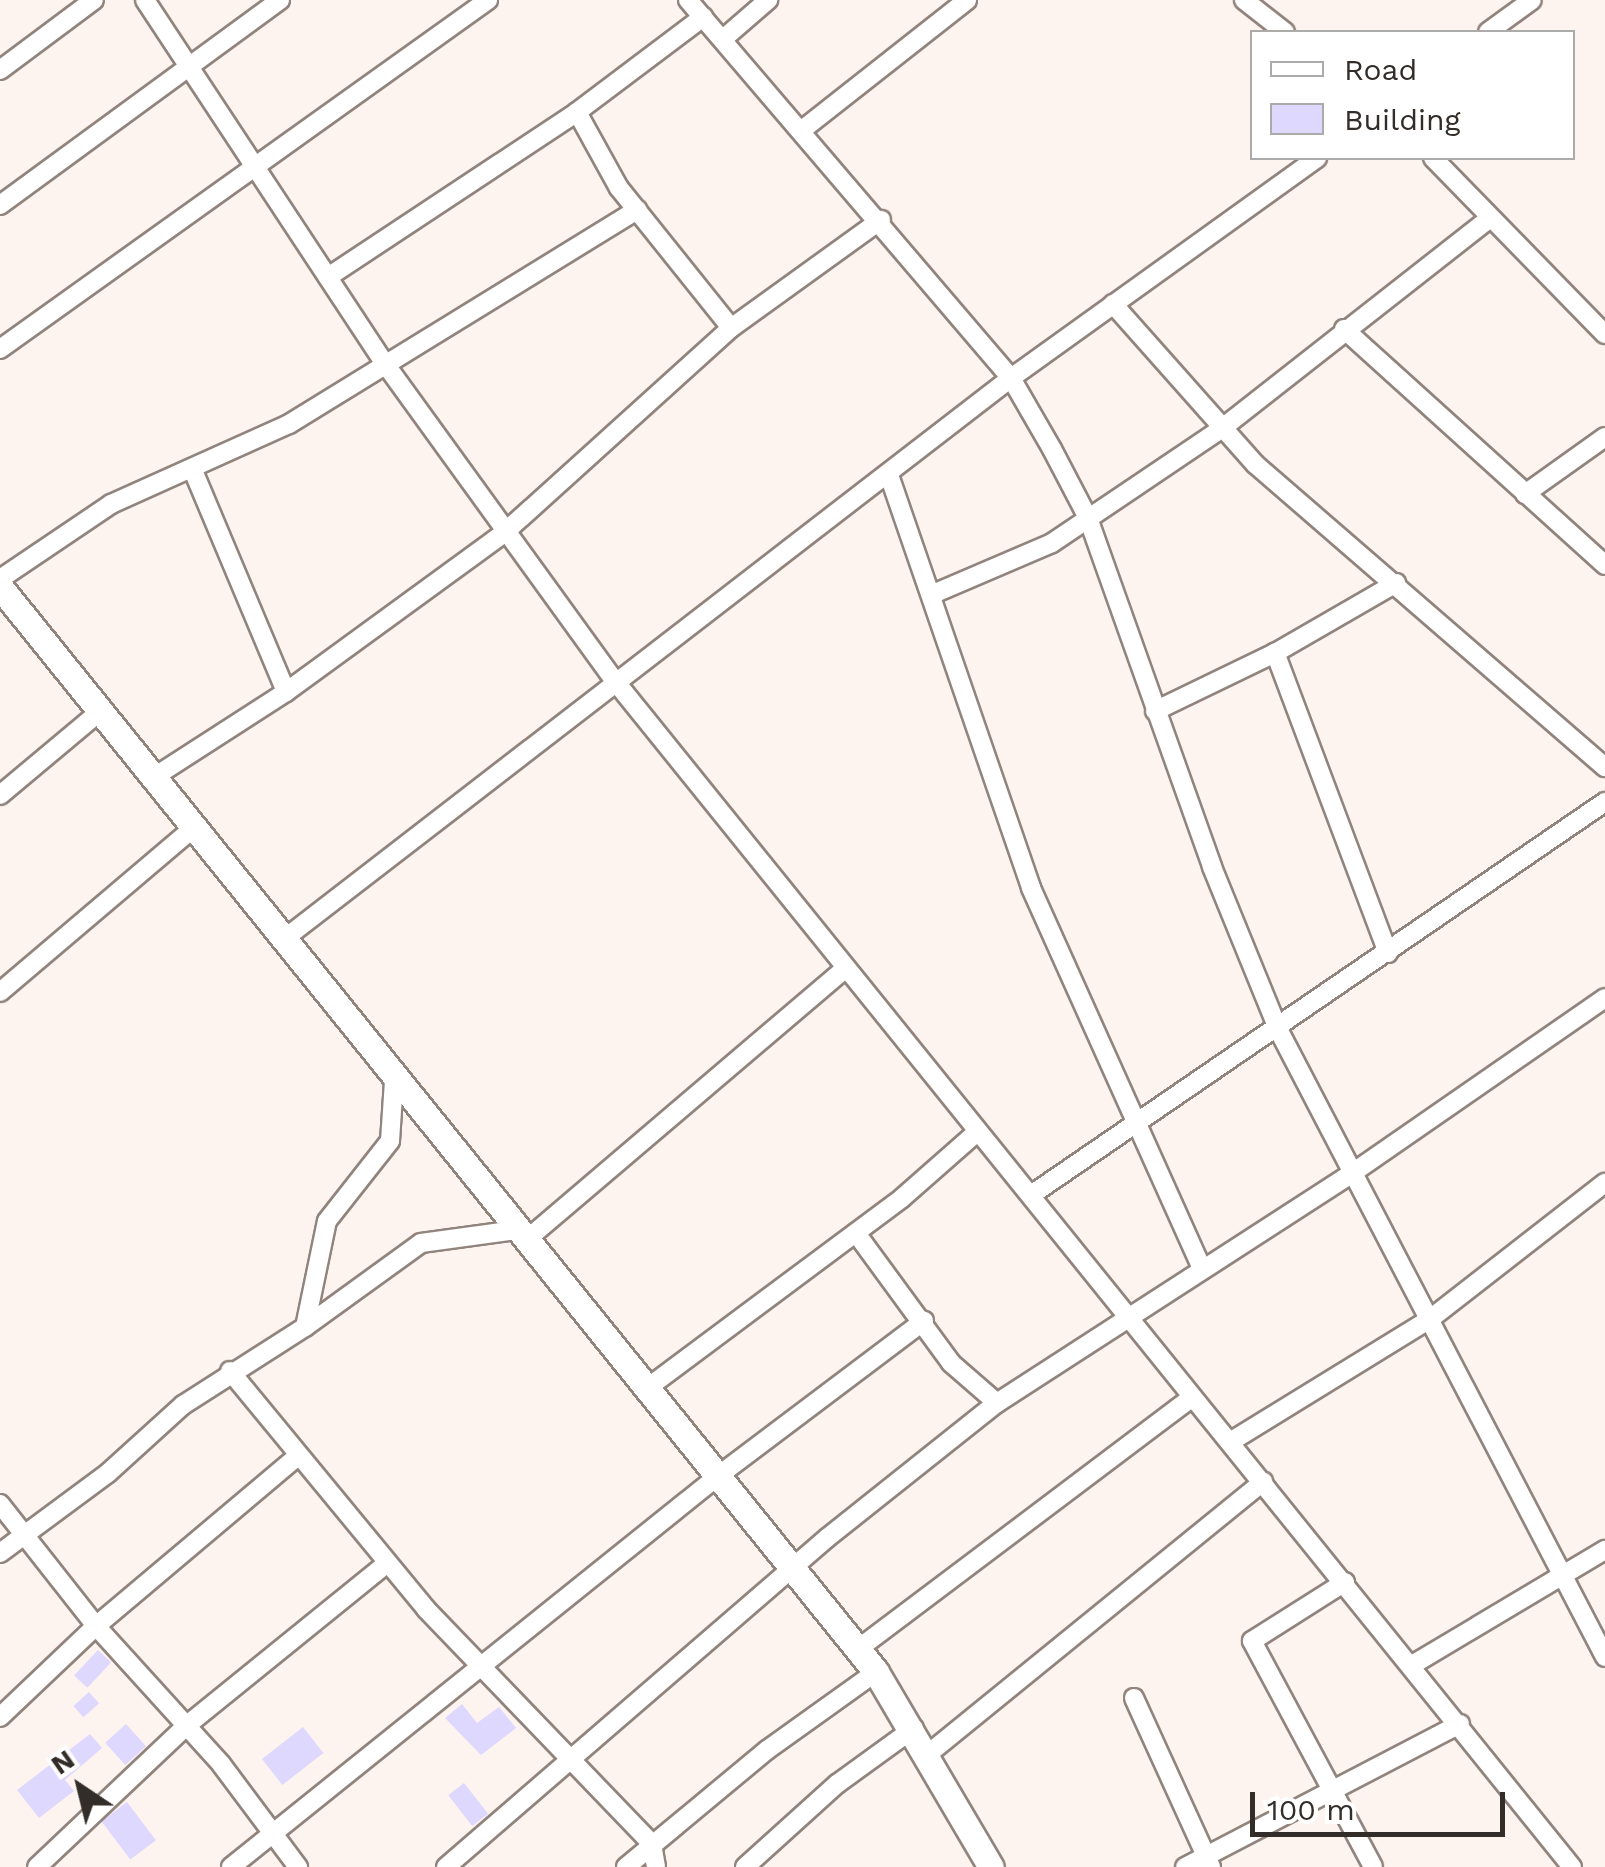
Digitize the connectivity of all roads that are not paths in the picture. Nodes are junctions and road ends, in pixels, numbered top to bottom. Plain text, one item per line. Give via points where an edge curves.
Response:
1 (94, 0) edge
2 (144, 0) edge
3 (280, 0) edge
4 (488, 0) edge
5 (688, 0) edge
6 (768, 0) edge
7 (967, 0) edge
8 (1244, 0) edge
9 (1532, 0) edge
10 (703, 17) junction
11 (1282, 30) edge
12 (1491, 30) edge
13 (722, 39) junction
14 (0, 70) edge
15 (188, 70) junction
16 (577, 112) junction
17 (802, 130) junction
18 (1314, 160) edge
19 (1434, 160) edge
20 (254, 166) junction
21 (0, 205) edge
22 (636, 210) junction
23 (1490, 218) junction
24 (881, 220) junction
25 (328, 276) junction
26 (1113, 304) junction
27 (731, 328) junction
28 (1344, 329) junction
29 (1605, 334) edge
30 (0, 349) edge
31 (386, 365) junction
32 (1011, 378) junction
33 (1221, 429) junction
34 (1605, 437) edge
35 (192, 468) junction
36 (889, 474) junction
37 (1524, 494) junction
38 (1088, 518) junction
39 (504, 533) junction
40 (1605, 564) edge
41 (0, 580) edge
42 (1396, 583) junction
43 (0, 587) edge
44 (933, 594) junction
45 (1275, 654) junction
46 (615, 681) junction
47 (286, 692) junction
48 (1155, 711) junction
49 (98, 714) junction
50 (1605, 768) edge
51 (151, 779) junction
52 (0, 795) edge
53 (1605, 802) edge
54 (192, 829) junction
55 (284, 939) junction
56 (1388, 952) junction
57 (843, 970) junction
58 (0, 992) edge
59 (1605, 998) edge
60 (1278, 1029) junction
61 (394, 1080) junction
62 (1135, 1120) junction
63 (976, 1133) junction
64 (1351, 1174) junction
65 (1605, 1184) edge
66 (1032, 1195) junction
67 (856, 1233) junction
68 (521, 1236) junction
69 (1201, 1266) junction
70 (1127, 1314) junction
71 (1430, 1319) junction
72 (924, 1321) junction
73 (305, 1328) junction
74 (230, 1371) junction
75 (646, 1389) junction
76 (1192, 1397) junction
77 (997, 1403) junction
78 (1230, 1442) junction
79 (298, 1456) junction
80 (718, 1476) junction
81 (1263, 1482) junction
82 (0, 1504) edge
83 (27, 1536) junction
84 (1605, 1550) edge
85 (0, 1552) edge
86 (387, 1563) junction
87 (795, 1567) junction
88 (1565, 1573) junction
89 (1345, 1582) junction
90 (96, 1626) junction
91 (858, 1649) junction
92 (1605, 1657) edge
93 (1412, 1664) junction
94 (485, 1669) junction
95 (876, 1672) junction
96 (1134, 1698) dead end
97 (0, 1717) edge
98 (1460, 1724) junction
99 (186, 1726) junction
100 (914, 1728) junction
101 (928, 1754) junction
102 (572, 1760) junction
103 (1335, 1792) junction
104 (276, 1832) junction
105 (652, 1844) junction
106 (1209, 1862) edge
107 (986, 1865) edge
108 (37, 1867) edge
109 (231, 1867) edge
110 (298, 1867) edge
111 (446, 1867) edge
112 (626, 1867) edge
113 (656, 1867) edge
114 (744, 1867) edge
115 (1185, 1867) edge
116 (1373, 1867) edge
117 (1572, 1867) edge

1 - 14 street
2 - 15 street
3 - 15 street
4 - 20 street
5 - 10 street
6 - 13 street
7 - 17 street
8 - 11 street
9 - 12 street
10 - 13 street
10 - 16 street
13 - 17 street
15 - 20 street
15 - 21 street
16 - 22 street
16 - 25 street
17 - 24 street
18 - 26 street
19 - 23 street
20 - 25 street
20 - 30 street
22 - 27 street
22 - 31 street
23 - 28 street
23 - 29 street
24 - 27 street
24 - 32 street
25 - 31 street
26 - 32 street
26 - 33 street
27 - 39 street
28 - 33 street
28 - 37 street
31 - 35 street via 289,424
31 - 39 street
32 - 36 street
32 - 38 street
33 - 38 street
33 - 42 street
34 - 37 street
35 - 41 street via 96,513
35 - 47 street
36 - 44 street
36 - 46 street
37 - 40 street
38 - 44 street via 1052,542
38 - 48 street
39 - 46 street
39 - 47 street
42 - 45 street
42 - 50 street
43 - 49 street
44 - 62 street via 1031,888
45 - 48 street
45 - 56 street
46 - 55 street
46 - 57 street
47 - 51 street
48 - 60 street
49 - 51 street
49 - 52 street
51 - 54 street
53 - 56 street
54 - 55 street
54 - 58 street
55 - 61 street
56 - 60 street
57 - 63 street
57 - 68 street
59 - 64 street
60 - 62 street
60 - 64 street
61 - 68 street
61 - 73 street via 390,1141 327,1221
62 - 66 street
62 - 69 street
63 - 66 street
63 - 67 street
64 - 69 street
64 - 71 street
65 - 71 street
66 - 70 street
67 - 72 street
67 - 75 street
68 - 73 street via 421,1244
68 - 75 street
69 - 70 street
70 - 76 street
70 - 77 street
71 - 78 street
71 - 88 street
72 - 77 street via 951,1363
72 - 80 street
73 - 74 street
74 - 79 street
74 - 83 street
75 - 80 street
76 - 78 street
76 - 91 street
77 - 87 street
78 - 81 street
79 - 86 street
79 - 90 street
80 - 87 street
80 - 94 street
81 - 89 street
81 - 101 street
82 - 83 street
83 - 85 street
83 - 90 street
84 - 88 street
86 - 94 street
86 - 99 street
87 - 91 street
87 - 102 street
88 - 92 street
88 - 93 street
89 - 93 street
89 - 103 street via 1252,1641
90 - 97 street
90 - 99 street
91 - 95 street
93 - 98 street
94 - 102 street
94 - 104 street
95 - 100 street
95 - 105 street
96 - 106 street
98 - 103 street
98 - 117 street
99 - 104 street
99 - 108 street
100 - 101 street
100 - 114 street via 836,1784
101 - 107 street
102 - 105 street
102 - 111 street
103 - 106 street
103 - 116 street
104 - 109 street
104 - 110 street
105 - 112 street
105 - 113 street
106 - 115 street

